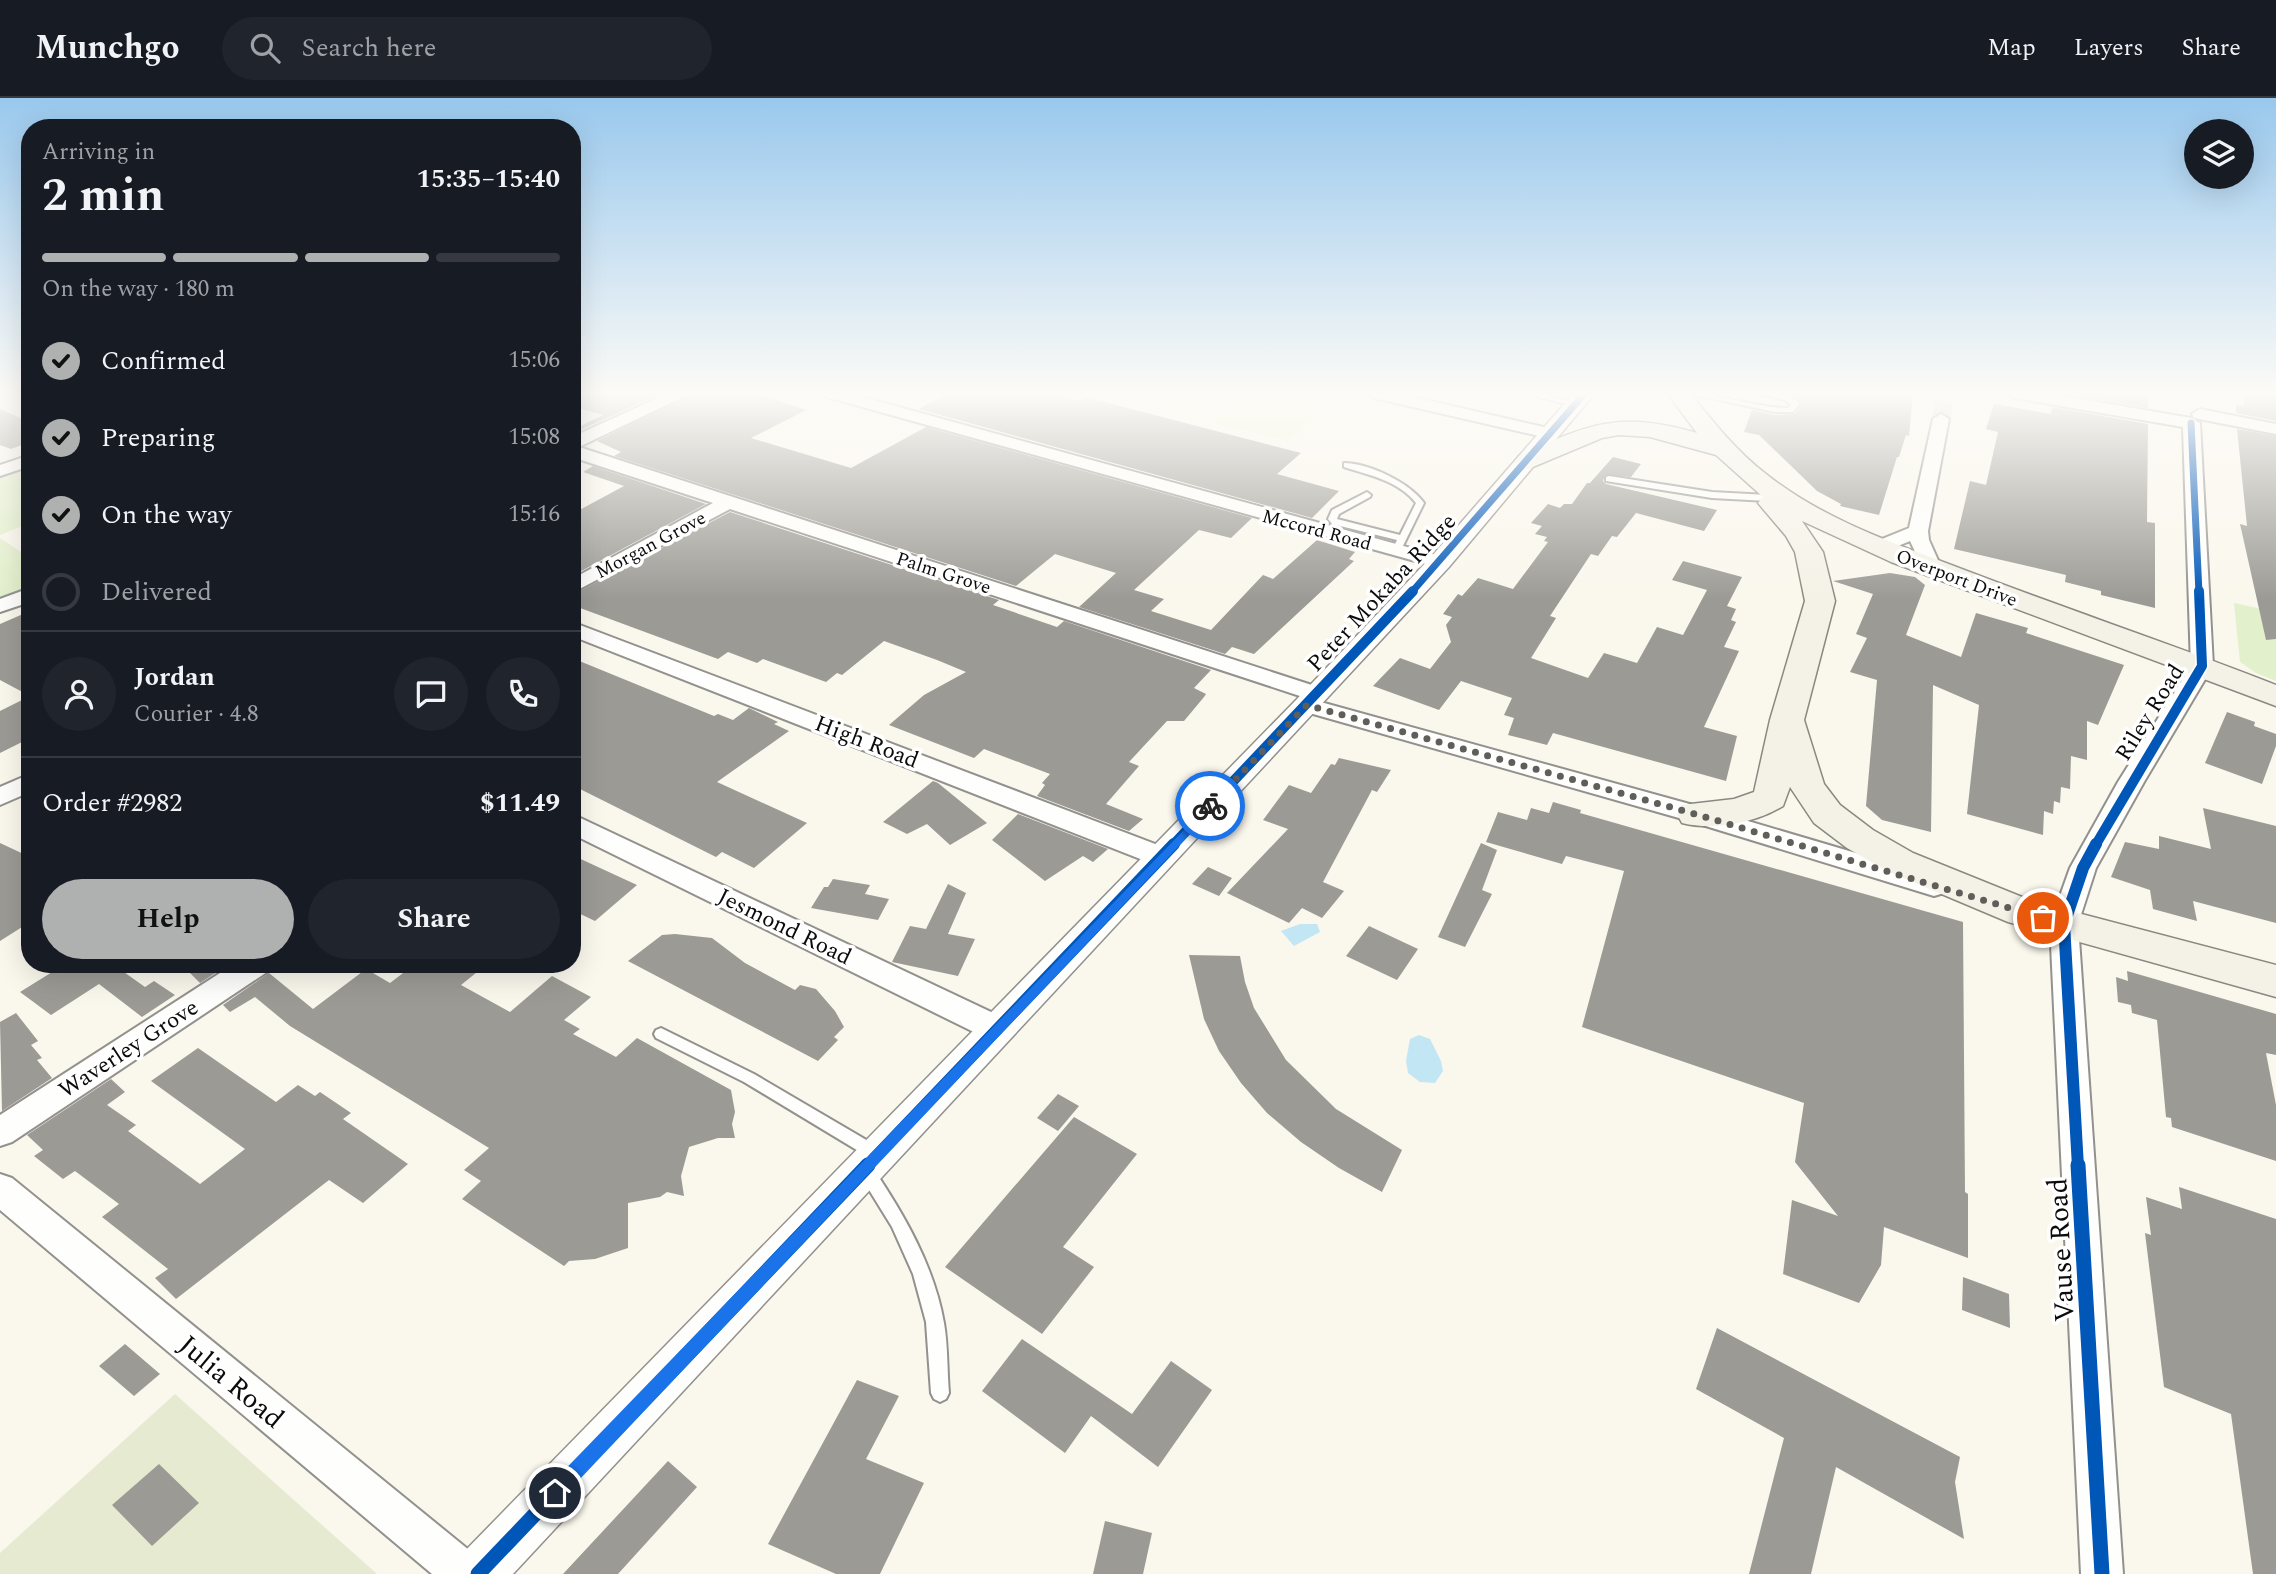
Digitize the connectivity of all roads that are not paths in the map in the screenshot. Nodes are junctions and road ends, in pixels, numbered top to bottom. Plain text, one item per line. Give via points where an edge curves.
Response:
1 (594, 462) edge
2 (1088, 462) edge
3 (1525, 462) edge
4 (1738, 462) edge
5 (1932, 462) edge
6 (2197, 462) edge
7 (21, 463) edge
8 (1347, 465) dead end
9 (0, 471) edge
10 (1609, 479) dead end
11 (1761, 488) junction
12 (1367, 495) dead end
13 (729, 502) junction
14 (1918, 531) junction
15 (1400, 545) junction
16 (1878, 547) junction
17 (1440, 562) junction
18 (1931, 567) junction
19 (581, 582) edge
20 (21, 598) edge
21 (1820, 601) junction
22 (0, 606) edge
23 (581, 631) edge
24 (2202, 666) junction
25 (2276, 696) edge
26 (1312, 699) junction
27 (1787, 720) junction
28 (21, 786) edge
29 (0, 797) edge
30 (1695, 814) junction
31 (581, 827) edge
32 (1162, 857) junction
33 (2022, 912) junction
34 (2064, 924) junction
35 (243, 973) edge
36 (2276, 981) edge
37 (997, 1029) junction
38 (661, 1034) dead end
39 (0, 1132) edge
40 (871, 1162) junction
41 (0, 1189) edge
42 (940, 1393) dead end
43 (465, 1574) edge
44 (478, 1574) edge
45 (2102, 1574) edge

1 - 13 street, Palm Grove
2 - 15 street, Mccord Road
3 - 17 street, Peter Mokaba Ridge
4 - 11 main road, Overport Drive
5 - 14 street
6 - 24 street, Riley Road
7 - 9 street
8 - 15 lane via 1415,495 1420,503
10 - 11 lane via 1702,493
11 - 16 main road, Overport Drive via 1825,525
11 - 21 main road via 1809,552
12 - 15 lane via 1335,512 1335,522
13 - 19 street, Morgan Grove
13 - 26 street, Palm Grove
14 - 16 street
14 - 18 street
15 - 17 street, Mccord Road
16 - 18 main road, Overport Drive
16 - 21 main road via 1842,564
17 - 26 street, Peter Mokaba Ridge
18 - 24 main road, Overport Drive
20 - 22 street
21 - 27 main road
23 - 32 street, High Road
24 - 25 main road, Overport Drive
24 - 34 street, Riley Road via 2083,867
26 - 30 street, Palm Grove
26 - 32 street, Peter Mokaba Ridge
27 - 30 main road via 1770,798 1759,806 1730,813
27 - 33 main road via 1807,786 1827,814 1900,862
28 - 29 street
30 - 33 street, Palm Grove
31 - 37 street, Jesmond Road
32 - 37 street, Peter Mokaba Ridge
33 - 34 main road
34 - 36 main road
34 - 45 street, Vause Road
35 - 39 street, Waverley Grove
37 - 40 street, Peter Mokaba Ridge
38 - 40 lane via 749,1078
40 - 42 lane via 912,1248 933,1314
40 - 44 street, Peter Mokaba Ridge
41 - 43 street, Julia Road

